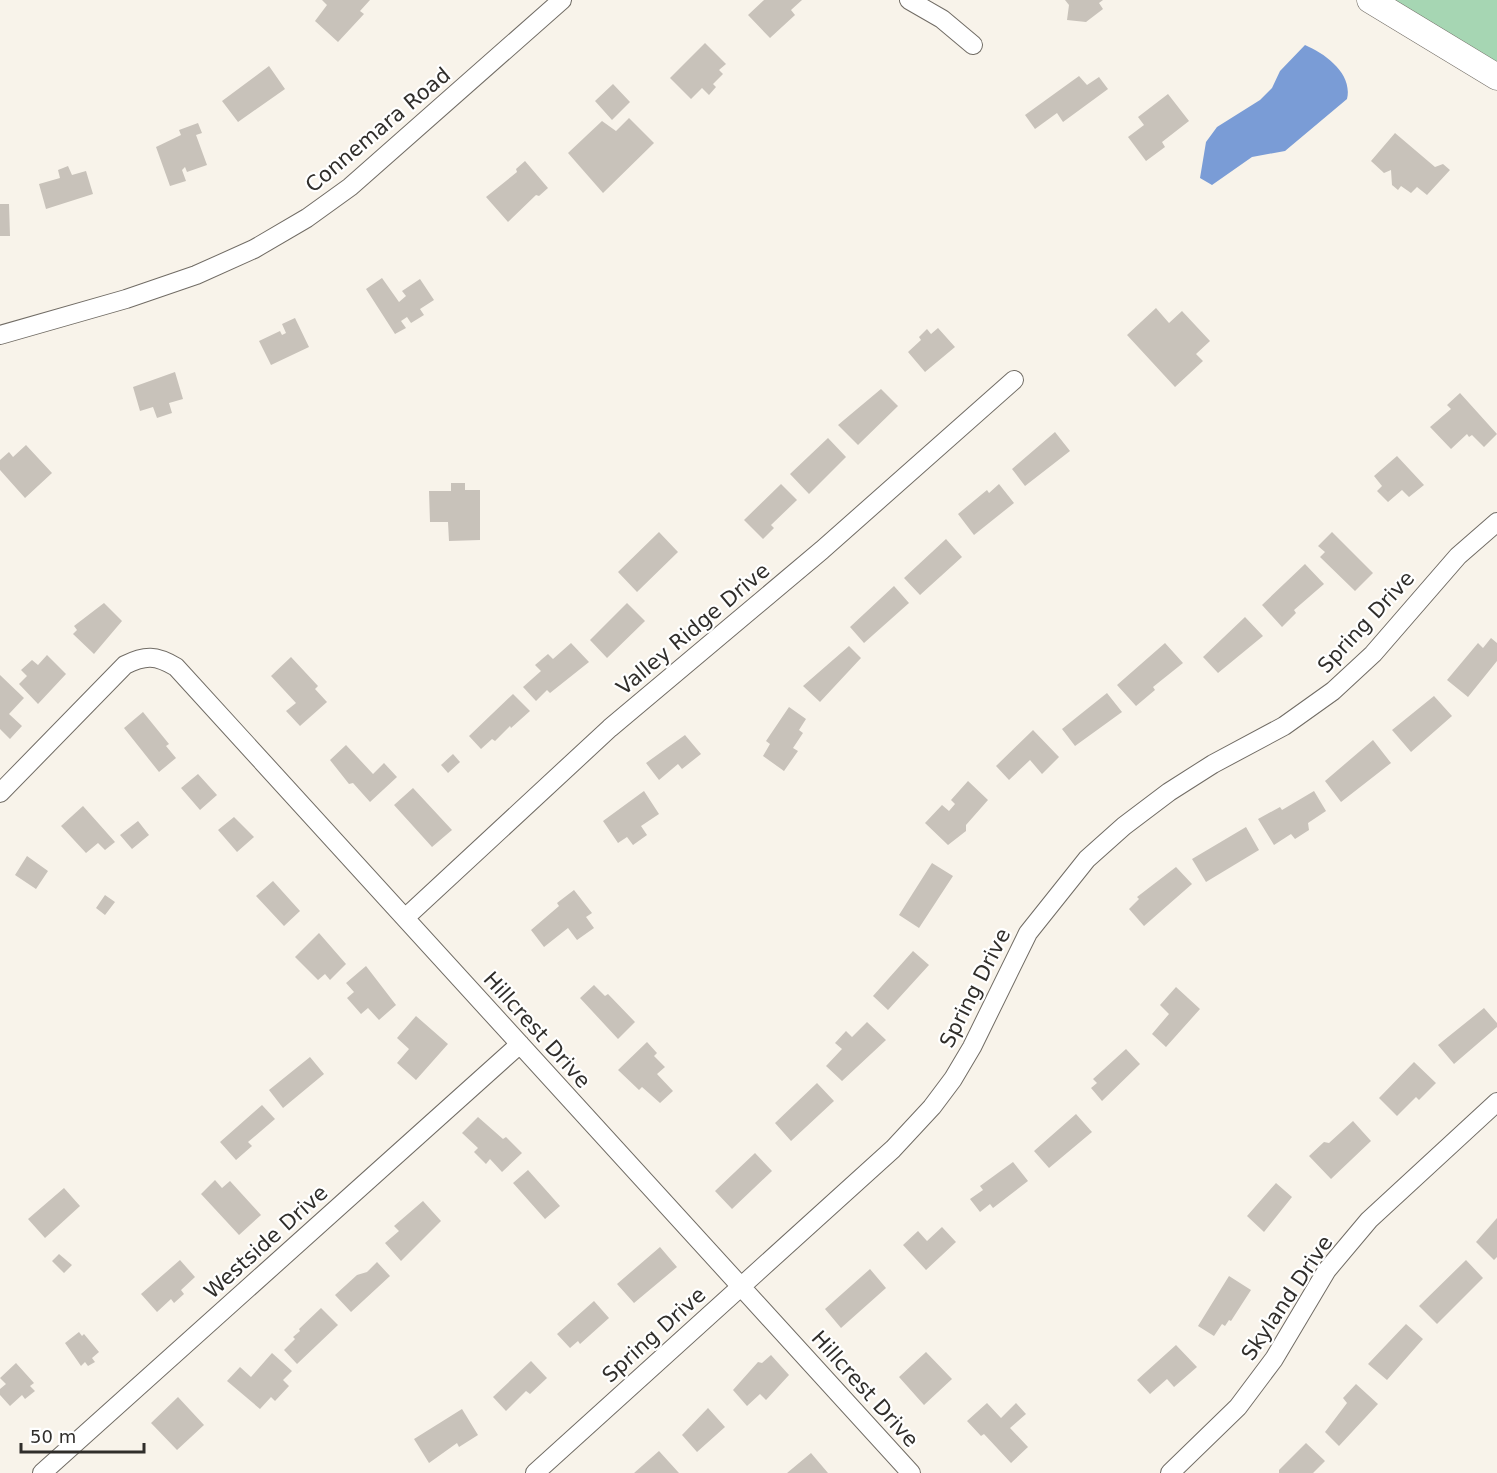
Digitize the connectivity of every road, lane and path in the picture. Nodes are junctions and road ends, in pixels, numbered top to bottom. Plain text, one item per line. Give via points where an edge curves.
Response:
1 (562, 0) edge
2 (909, 0) edge
3 (1370, 0) edge
4 (973, 45) dead end
5 (1497, 77) edge
6 (0, 335) edge
7 (1014, 380) dead end
8 (1497, 522) edge
9 (0, 793) edge
10 (405, 918) junction
11 (520, 1044) junction
12 (1497, 1102) edge
13 (741, 1287) junction
14 (42, 1473) edge
15 (535, 1473) edge
16 (911, 1473) edge
17 (1170, 1473) edge

1 - 6 street, Connemara Road via 350,187 307,218 254,249 196,275
2 - 4 street
3 - 5 street
7 - 10 street, Valley Ridge Drive via 822,550 610,728
8 - 13 street, Spring Drive via 1458,556 1373,654 1333,691 1284,726 1169,792 1087,859 1028,933 972,1047 932,1107 893,1149
9 - 10 street, Hillcrest Drive via 125,665 142,657 160,658 176,667
10 - 11 street, Hillcrest Drive
11 - 13 street, Hillcrest Drive
11 - 14 street, Westside Drive
12 - 17 street, Skyland Drive via 1369,1220 1327,1270 1275,1359 1238,1407
13 - 15 street, Spring Drive
13 - 16 street, Hillcrest Drive

